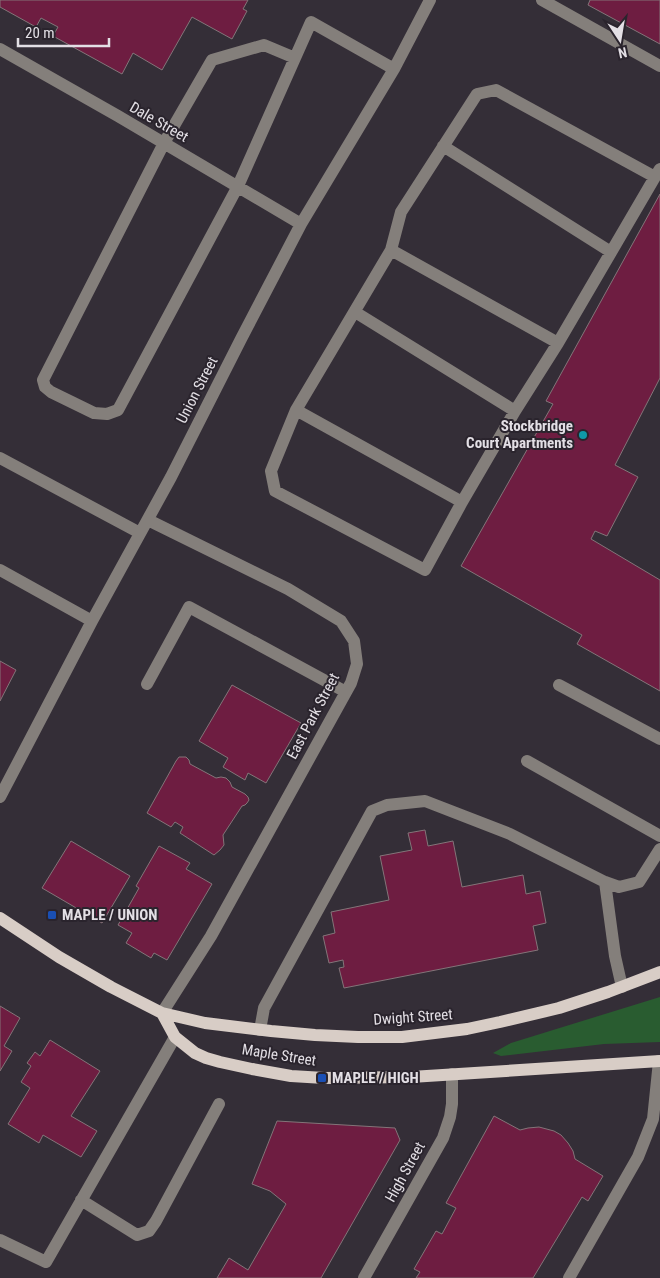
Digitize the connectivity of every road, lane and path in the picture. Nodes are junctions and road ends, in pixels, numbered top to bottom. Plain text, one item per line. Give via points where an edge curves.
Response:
1 (430, 0) edge
2 (542, 0) edge
3 (0, 49) edge
4 (295, 58) junction
5 (660, 66) edge
6 (394, 69) junction
7 (164, 143) junction
8 (443, 146) junction
9 (658, 173) edge
10 (238, 186) junction
11 (301, 224) junction
12 (391, 250) junction
13 (611, 252) junction
14 (355, 312) junction
15 (558, 343) junction
16 (296, 410) junction
17 (515, 411) junction
18 (0, 458) edge
19 (462, 502) junction
20 (148, 520) junction
21 (140, 533) junction
22 (0, 570) edge
23 (92, 621) junction
24 (147, 684) dead end
25 (559, 685) dead end
26 (346, 692) junction
27 (660, 740) edge
28 (527, 760) dead end
29 (0, 798) edge
30 (660, 836) edge
31 (660, 849) edge
32 (605, 882) junction
33 (0, 918) edge
34 (660, 972) edge
35 (622, 986) junction
36 (162, 1013) junction
37 (260, 1030) junction
38 (175, 1037) junction
39 (660, 1061) edge
40 (452, 1074) junction
41 (219, 1104) dead end
42 (82, 1200) junction
43 (0, 1240) edge
44 (364, 1278) edge
45 (569, 1278) edge

1 - 6 street, Union Street
2 - 5 street
3 - 7 street, Dale Street
4 - 6 street via 311,22
4 - 7 street via 264,45 212,60
4 - 10 street
6 - 11 street, Union Street
7 - 10 street, Dale Street
7 - 10 street via 43,380 50,392 94,413 107,414 118,410
8 - 9 street via 477,94 496,90
8 - 12 street via 401,212
8 - 13 street
9 - 13 street
10 - 11 street, Dale Street
11 - 20 street, Union Street
12 - 14 street
12 - 15 street
13 - 15 street
14 - 16 street
14 - 17 street
15 - 17 street
16 - 19 street
16 - 19 street via 271,471 275,491 425,570
17 - 19 street
18 - 21 street
20 - 21 street, Union Street
20 - 26 street, East Park Street via 288,588 341,621 354,641 357,664
21 - 23 street, Union Street
22 - 23 street
23 - 29 street, Union Street
24 - 26 street via 189,607
25 - 27 street
26 - 36 street, East Park Street via 211,936
28 - 30 street
31 - 32 street via 639,882 619,887
32 - 35 street
32 - 37 street via 510,834 425,801 372,810 264,1008
33 - 36 main road via 66,961
34 - 35 main road, Dwight Street
35 - 37 main road, Dwight Street via 530,1016 467,1029 402,1037
36 - 37 main road, Dwight Street via 205,1023
36 - 38 main road, Maple Street
38 - 40 main road, Maple Street via 206,1058 291,1076 358,1078
38 - 42 street
39 - 40 main road, Maple Street
39 - 45 street via 653,1119 638,1157
40 - 44 street, High Street via 450,1117 443,1138
41 - 42 street via 149,1231 137,1235
42 - 43 street via 46,1262

